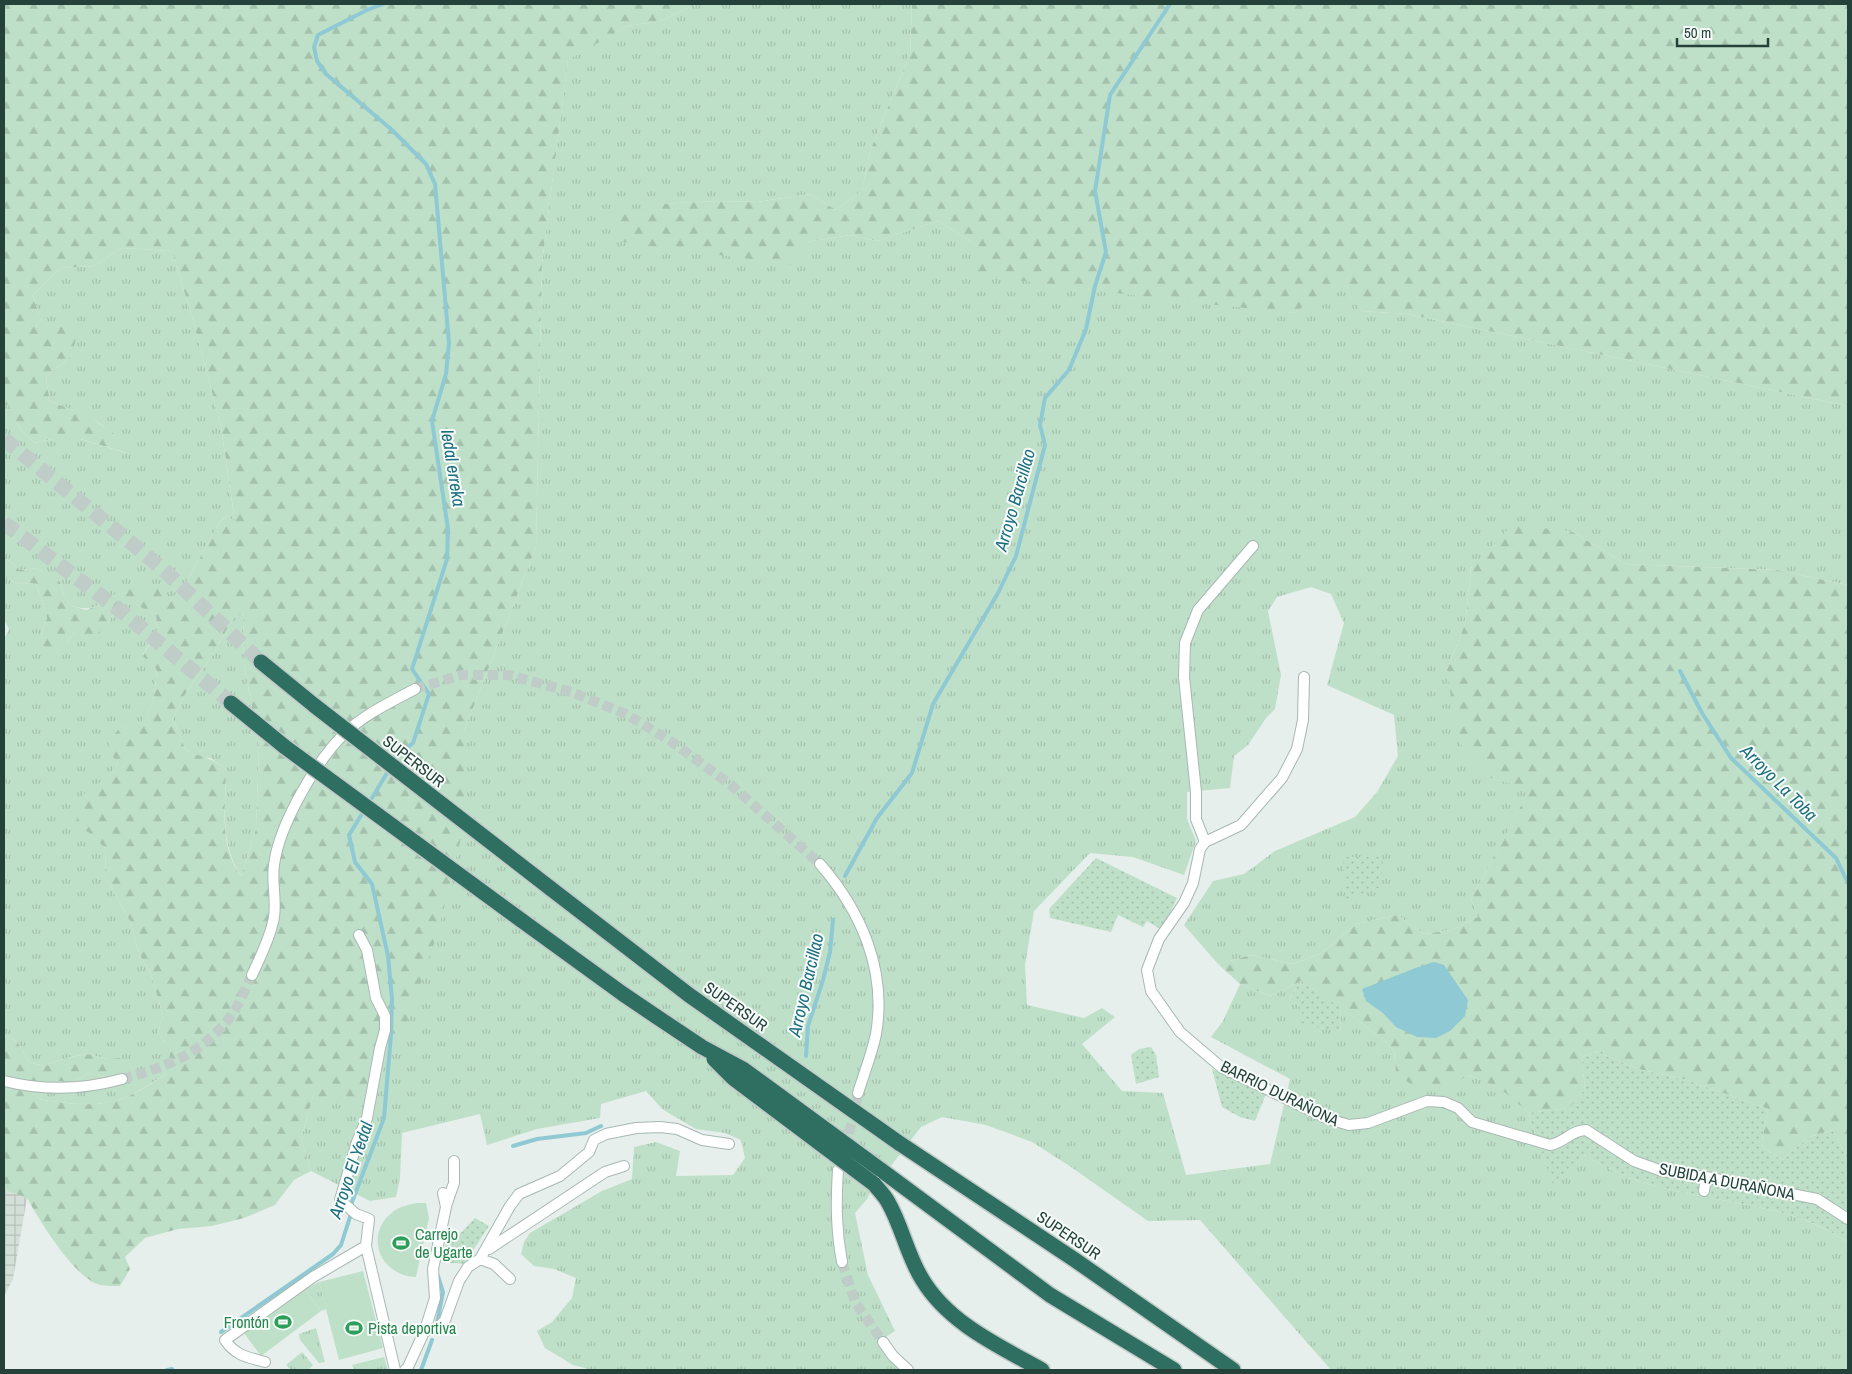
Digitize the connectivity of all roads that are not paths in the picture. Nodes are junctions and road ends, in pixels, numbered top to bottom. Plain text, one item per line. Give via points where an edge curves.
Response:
1 (1253, 546) dead end
2 (261, 662) tunnel mouth
3 (1304, 677) dead end
4 (416, 689) tunnel mouth
5 (231, 703) tunnel mouth
6 (1205, 842) junction
7 (820, 864) tunnel mouth
8 (359, 935) dead end
9 (252, 975) tunnel mouth
10 (122, 1079) tunnel mouth
11 (4, 1081) edge
12 (858, 1093) tunnel mouth
13 (1579, 1130) joint
14 (729, 1144) dead end
15 (454, 1161) dead end
16 (624, 1166) dead end
17 (838, 1170) dead end
18 (878, 1177) junction
19 (1706, 1177) junction
20 (1704, 1191) dead end
21 (443, 1193) dead end
22 (446, 1207) junction
23 (1848, 1219) edge
24 (366, 1246) junction
25 (483, 1255) junction
26 (842, 1262) tunnel mouth
27 (510, 1279) dead end
28 (425, 1330) junction
29 (883, 1342) tunnel mouth
30 (265, 1362) dead end
31 (395, 1370) edge
32 (405, 1370) edge
33 (908, 1370) edge
34 (1042, 1370) edge
35 (1174, 1370) edge
36 (1233, 1370) edge

1 - 6 street via 1198,610 1185,643 1184,677 1196,819
2 - 36 highway, SUPERSUR, bridge via 689,995 899,1143
3 - 6 street via 1303,720 1297,749 1282,778 1241,825
4 - 9 street via 373,711 345,733 308,780 285,829 274,864 274,921
5 - 18 highway, bridge via 285,747 521,920 702,1048 734,1078
6 - 13 street, BARRIO DURAÑONA via 1184,903 1159,939 1147,970 1151,991 1180,1032 1221,1067 1328,1119 1349,1125 1368,1123 1427,1101 1444,1102 1458,1108 1472,1122 1550,1145 1560,1144
7 - 12 street via 853,910 875,966 876,1033
8 - 24 street via 367,950 376,998 385,1016 385,1030 367,1118 340,1200 356,1214 369,1219
10 - 11 street via 56,1089
13 - 19 street, SUBIDA A DURAÑONA via 1586,1130 1634,1161 1662,1171
14 - 25 street via 702,1140 677,1129 660,1127 606,1134 594,1140 589,1152 560,1176 519,1194
15 - 22 street via 454,1183
16 - 25 street via 605,1172
17 - 26 street via 836,1234
18 - 34 highway via 921,1278 936,1301 966,1326
18 - 35 highway via 1050,1295
19 - 20 street
19 - 23 street, SUBIDA A DURAÑONA via 1818,1199
21 - 22 street
22 - 28 street via 433,1269 434,1298
24 - 30 street via 314,1277 225,1340 232,1350
24 - 31 street
25 - 27 street
25 - 28 street via 459,1281 445,1320 437,1330
28 - 32 street
29 - 33 street

